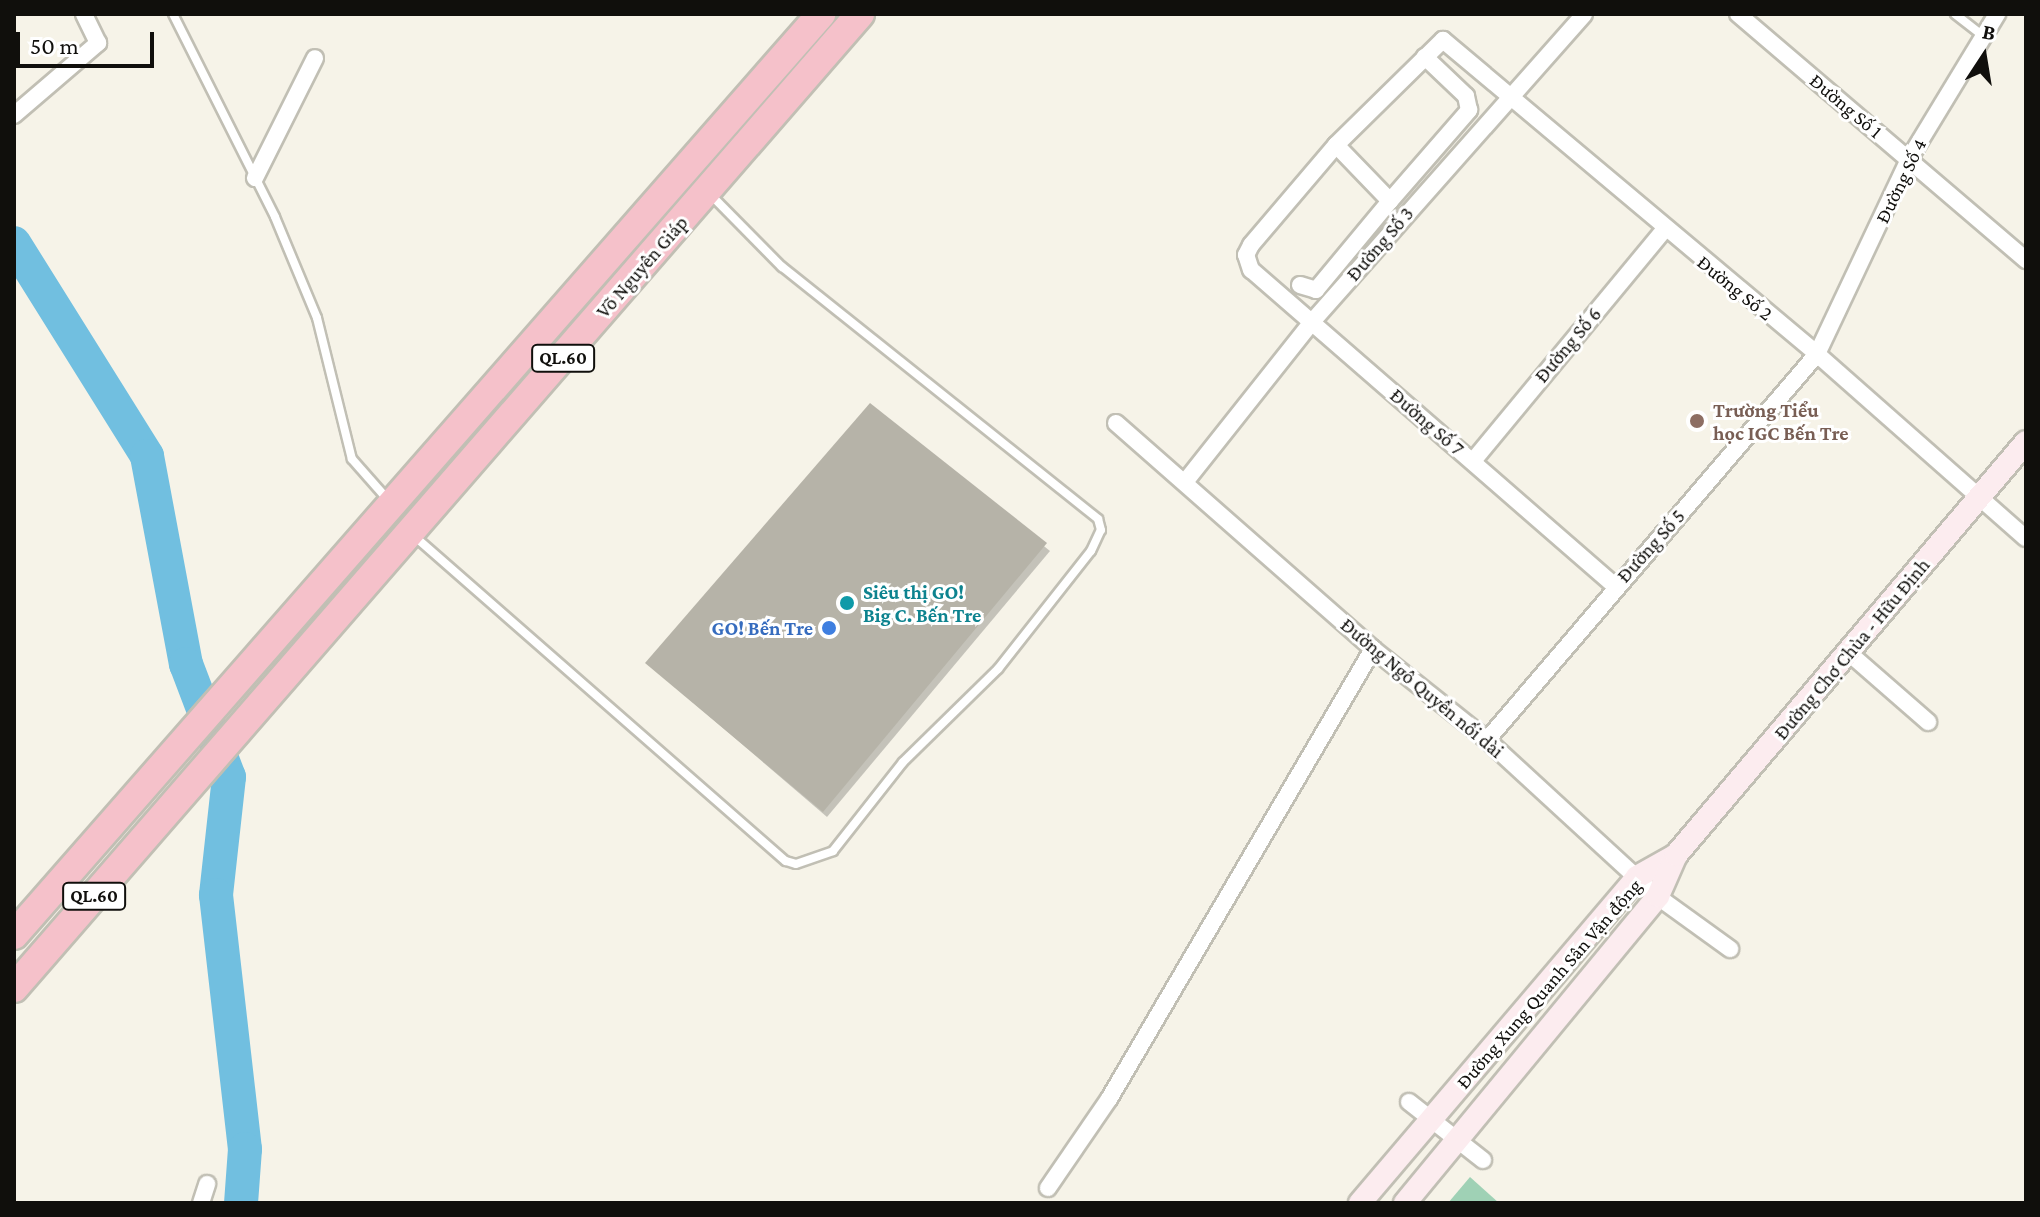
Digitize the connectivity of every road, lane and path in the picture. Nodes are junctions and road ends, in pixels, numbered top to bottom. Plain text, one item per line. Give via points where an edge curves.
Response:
1 (84, 14) edge
2 (173, 14) edge
3 (821, 14) edge
4 (860, 14) edge
5 (1584, 14) edge
6 (1738, 14) edge
7 (1955, 14) edge
8 (1997, 14) edge
9 (1983, 36) junction
10 (1425, 57) junction
11 (315, 58) dead end
12 (1511, 97) junction
13 (14, 115) edge
14 (1336, 145) junction
15 (1909, 159) junction
16 (255, 178) junction
17 (707, 191) junction
18 (1390, 201) junction
19 (1664, 230) junction
20 (2026, 260) edge
21 (1300, 285) dead end
22 (1311, 323) junction
23 (1817, 354) junction
24 (1116, 423) dead end
25 (2026, 442) edge
26 (1473, 461) junction
27 (1185, 482) junction
28 (1981, 499) junction
29 (392, 504) junction
30 (411, 534) junction
31 (2026, 538) edge
32 (1615, 586) junction
33 (1373, 649) junction
34 (1849, 653) junction
35 (1928, 722) dead end
36 (1487, 740) junction
37 (1676, 855) junction
38 (1637, 877) junction
39 (1658, 896) junction
40 (14, 935) edge
41 (1730, 949) dead end
42 (14, 988) edge
43 (1409, 1102) dead end
44 (1432, 1120) junction
45 (1458, 1141) junction
46 (1483, 1160) dead end
47 (207, 1184) dead end
48 (1048, 1188) dead end
49 (201, 1203) edge
50 (1360, 1203) edge
51 (1405, 1203) edge

1 - 13 street via 98,43
2 - 16 lane
3 - 29 highway, Võ Nguyên Giáp / QL.60
4 - 17 highway, Võ Nguyên Giáp / QL.60
5 - 12 street, Đường Số 3
6 - 15 street, Đường Số 1
7 - 9 lane
8 - 9 street, Đường Số 4
9 - 15 street, Đường Số 4
10 - 12 street, Đường Số 2 via 1443,40
10 - 14 street
10 - 18 street via 1466,96 1469,110
11 - 16 street
12 - 19 street, Đường Số 2
12 - 22 street, Đường Số 3
14 - 18 street
14 - 22 street, Đường Số 7 via 1246,255 1251,270
15 - 20 street, Đường Số 1
15 - 23 street, Đường Số 4
16 - 29 lane via 327,345 352,459
17 - 30 highway, Võ Nguyên Giáp / QL.60
17 - 30 lane via 782,267 1092,511 1101,530 1091,551 998,669 903,762 833,851 816,861 786,861
18 - 21 street via 1316,290
19 - 23 street, Đường Số 2
19 - 26 street, Đường Số 6
22 - 26 street, Đường Số 7
22 - 27 street, Đường Số 3
23 - 28 street, Đường Số 2
23 - 32 street, Đường Số 5
24 - 27 street, Đường Ngô Quyền nối dài
25 - 28 street, Đường Chợ Chùa - Hữu Định
26 - 32 street, Đường Số 7
27 - 33 street, Đường Ngô Quyền nối dài
28 - 31 street, Đường Số 2
28 - 34 street, Đường Chợ Chùa - Hữu Định
29 - 40 highway, Võ Nguyên Giáp / QL.60
30 - 42 highway, Võ Nguyên Giáp / QL.60
32 - 36 street, Đường Số 5
33 - 36 street, Đường Ngô Quyền nối dài
33 - 48 street via 1109,1099
34 - 35 street
34 - 37 street, Đường Chợ Chùa - Hữu Định
36 - 38 street, Đường Ngô Quyền nối dài
37 - 38 street, Đường Xung Quanh Sân Vận động
37 - 39 street, Đường Xung Quanh Sân Vận động
38 - 39 street, Đường Ngô Quyền nối dài
38 - 44 street, Đường Xung Quanh Sân Vận động
39 - 41 street, Đường Ngô Quyền nối dài
39 - 45 street, Đường Xung Quanh Sân Vận động
43 - 44 street
44 - 45 street
44 - 50 street, Đường Xung Quanh Sân Vận động
45 - 46 street
45 - 51 street, Đường Xung Quanh Sân Vận động
47 - 49 street

